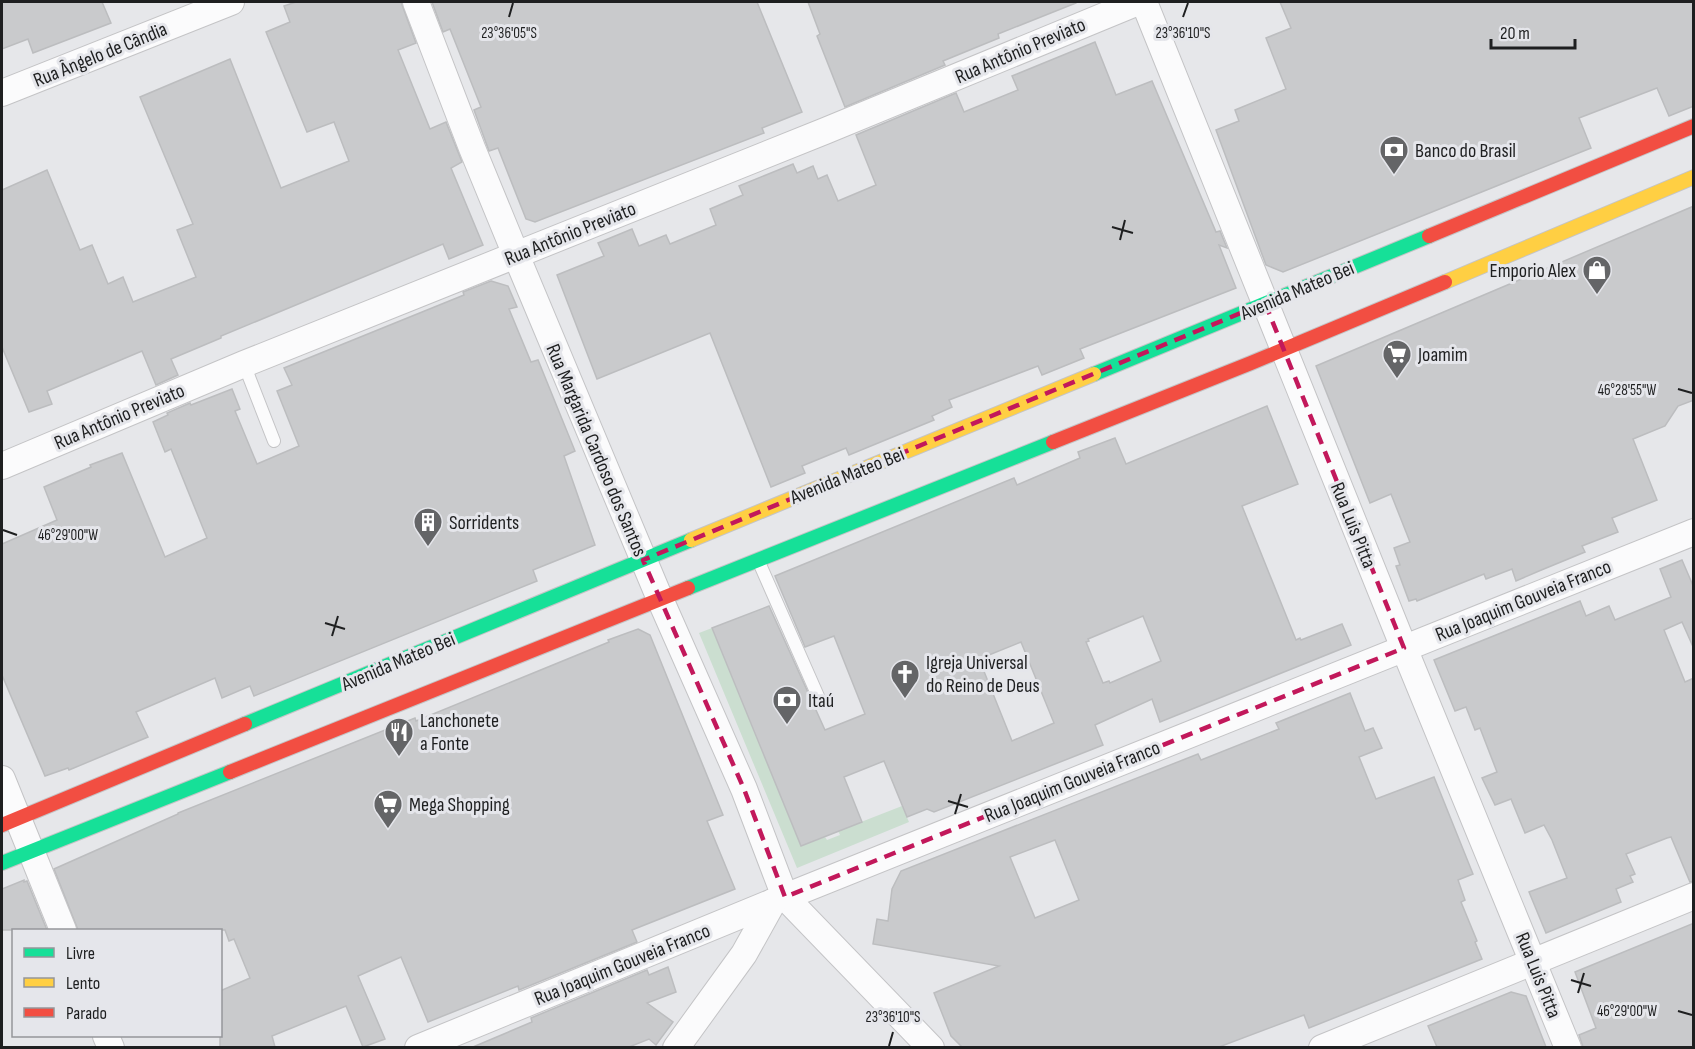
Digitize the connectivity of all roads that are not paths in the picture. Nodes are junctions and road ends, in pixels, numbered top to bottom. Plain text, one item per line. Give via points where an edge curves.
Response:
1 (231, 2) edge
2 (416, 2) edge
3 (1138, 2) edge
4 (1144, 2) edge
5 (2, 93) edge
6 (1694, 126) edge
7 (1694, 177) edge
8 (516, 255) junction
9 (1265, 303) junction
10 (1283, 348) junction
11 (244, 364) junction
12 (274, 441) dead end
13 (2, 466) edge
14 (1694, 532) edge
15 (758, 559) junction
16 (643, 560) junction
17 (660, 599) junction
18 (1404, 648) junction
19 (821, 703) dead end
20 (2, 779) edge
21 (10, 822) edge
22 (31, 851) junction
23 (2, 863) edge
24 (1694, 896) edge
25 (779, 899) junction
26 (63, 929) edge
27 (1533, 961) junction
28 (418, 1047) edge
29 (676, 1047) edge
30 (931, 1047) edge
31 (1322, 1047) edge
32 (1568, 1047) edge

1 - 5 street, Rua Ângelo de Cândia
2 - 8 street, Rua Margarida Cardoso dos Santos
3 - 8 street, Rua Antônio Previato
4 - 9 street, Rua Luis Pitta
6 - 9 main road, Avenida Mateo Bei
7 - 10 main road, Avenida Mateo Bei
8 - 11 street, Rua Antônio Previato
8 - 16 street, Rua Margarida Cardoso dos Santos
9 - 10 street, Rua Luis Pitta
9 - 16 main road, Avenida Mateo Bei
10 - 15 main road, Avenida Mateo Bei
10 - 18 street, Rua Luis Pitta
11 - 12 lane
11 - 13 street, Rua Antônio Previato
14 - 18 street, Rua Joaquim Gouveia Franco
15 - 17 main road, Avenida Mateo Bei
15 - 19 lane
16 - 17 street, Rua Margarida Cardoso dos Santos
16 - 21 main road, Avenida Mateo Bei
17 - 22 main road, Avenida Mateo Bei
17 - 25 street, Rua Margarida Cardoso dos Santos via 744,789
18 - 25 street, Rua Joaquim Gouveia Franco
18 - 27 street, Rua Luis Pitta
20 - 21 street
21 - 22 street
22 - 23 main road, Avenida Mateo Bei
22 - 26 street
24 - 27 street
25 - 28 street, Rua Joaquim Gouveia Franco
25 - 29 street
25 - 30 street
27 - 31 street
27 - 32 street, Rua Luis Pitta

